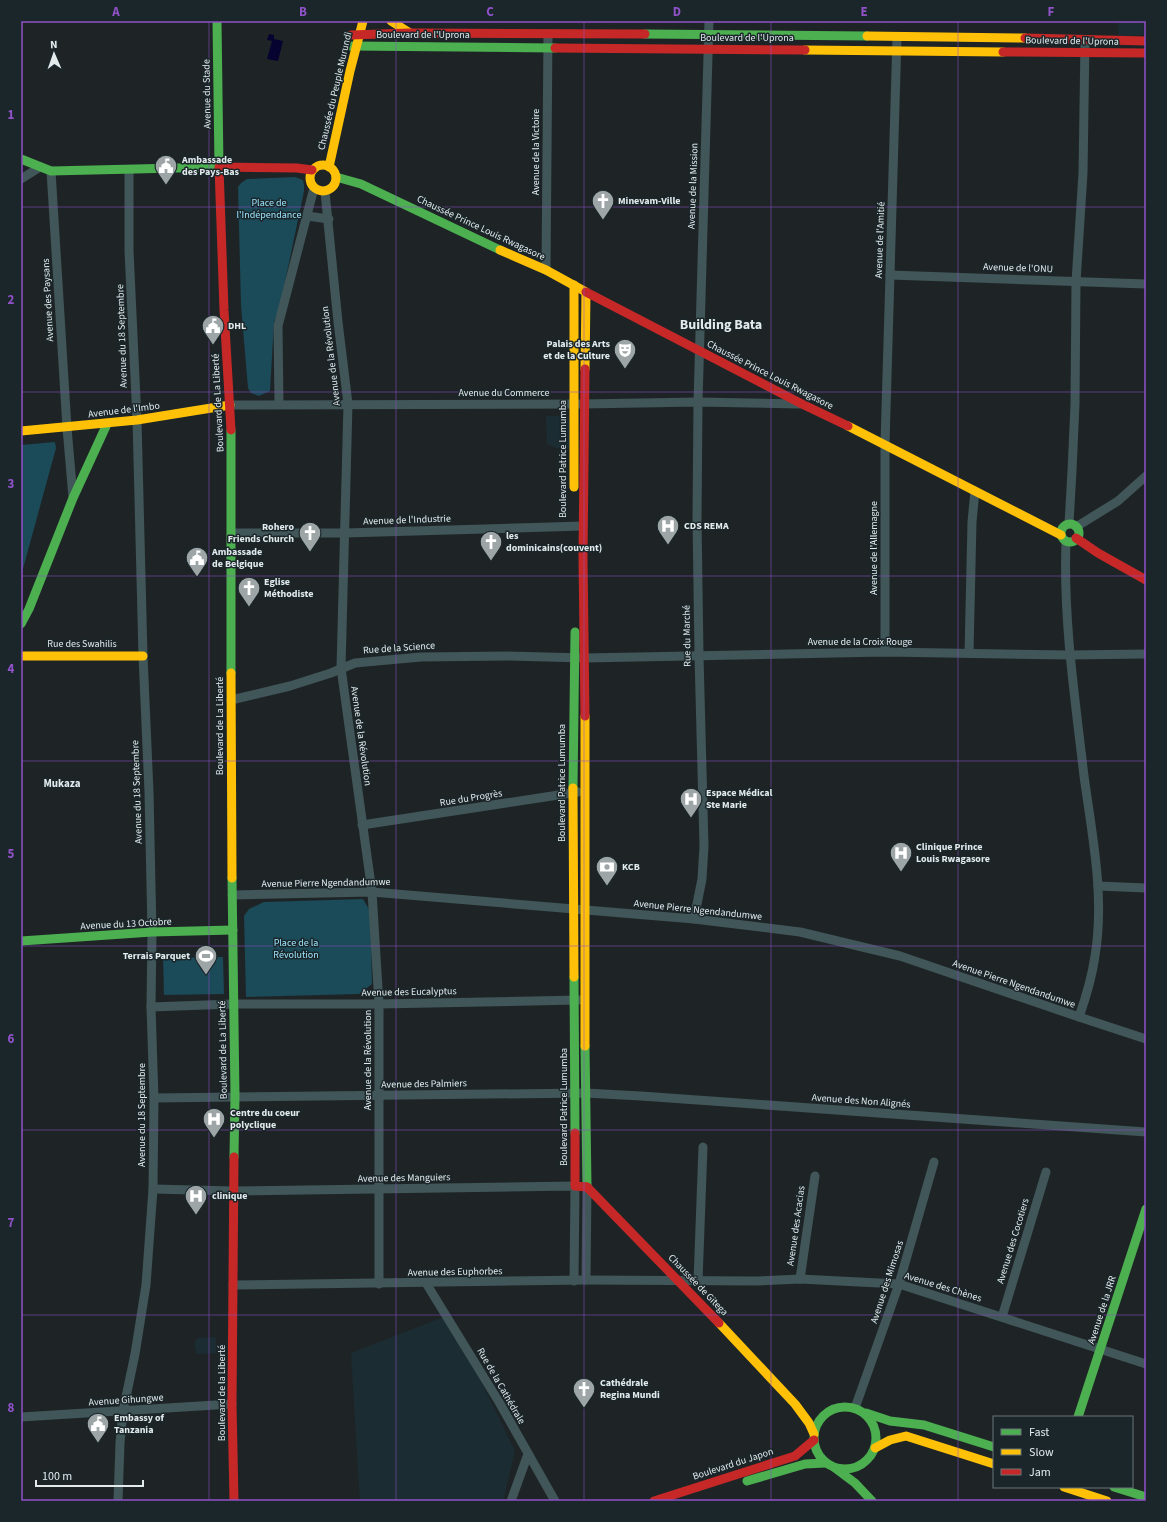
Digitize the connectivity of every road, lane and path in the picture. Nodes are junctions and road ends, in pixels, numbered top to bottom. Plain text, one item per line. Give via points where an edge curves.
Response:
1 (217, 21) edge
2 (354, 21) edge
3 (363, 21) edge
4 (390, 21) edge
5 (709, 21) edge
6 (394, 33) junction
7 (410, 33) junction
8 (548, 34) junction
9 (708, 34) junction
10 (355, 35) junction
11 (897, 37) junction
12 (1085, 40) junction
13 (1146, 41) edge
14 (352, 46) junction
15 (394, 46) junction
16 (548, 48) junction
17 (708, 48) junction
18 (897, 50) junction
19 (1085, 53) junction
20 (1146, 53) edge
21 (21, 159) edge
22 (326, 166) junction
23 (40, 167) junction
24 (219, 167) junction
25 (129, 170) junction
26 (312, 170) junction
27 (51, 171) junction
28 (336, 177) junction
29 (21, 179) edge
30 (314, 188) junction
31 (325, 192) junction
32 (307, 216) junction
33 (329, 219) junction
34 (546, 270) junction
35 (890, 275) junction
36 (1076, 282) junction
37 (1146, 284) edge
38 (574, 285) junction
39 (586, 292) junction
40 (700, 351) junction
41 (698, 402) junction
42 (279, 404) junction
43 (348, 404) junction
44 (573, 404) junction
45 (584, 404) junction
46 (802, 404) junction
47 (230, 405) junction
48 (137, 420) junction
49 (106, 424) junction
50 (67, 428) junction
51 (21, 431) edge
52 (885, 444) junction
53 (1146, 476) edge
54 (975, 491) junction
55 (574, 496) dead end
56 (73, 498) junction
57 (574, 511) dead end
58 (1072, 525) junction
59 (579, 526) junction
60 (232, 533) junction
61 (345, 533) junction
62 (1064, 538) junction
63 (1076, 538) junction
64 (1146, 580) edge
65 (21, 624) edge
66 (885, 652) junction
67 (969, 653) junction
68 (1069, 654) junction
69 (1146, 654) edge
70 (21, 656) edge
71 (143, 656) junction
72 (699, 656) junction
73 (575, 657) junction
74 (585, 658) junction
75 (341, 668) junction
76 (231, 700) junction
77 (583, 791) junction
78 (573, 793) junction
79 (362, 826) junction
80 (1098, 886) junction
81 (1146, 888) edge
82 (372, 892) junction
83 (232, 895) junction
84 (573, 908) junction
85 (584, 909) junction
86 (694, 919) junction
87 (232, 930) junction
88 (152, 932) junction
89 (21, 941) edge
90 (574, 1000) junction
91 (584, 1000) junction
92 (233, 1004) junction
93 (378, 1004) junction
94 (151, 1007) junction
95 (1079, 1017) junction
96 (1146, 1039) edge
97 (585, 1093) junction
98 (575, 1094) junction
99 (235, 1096) junction
100 (379, 1096) junction
101 (154, 1098) junction
102 (1146, 1132) edge
103 (703, 1147) dead end
104 (934, 1162) dead end
105 (1046, 1172) dead end
106 (815, 1176) dead end
107 (575, 1186) junction
108 (587, 1187) junction
109 (153, 1189) junction
110 (379, 1189) junction
111 (234, 1191) junction
112 (1146, 1209) edge
113 (800, 1279) junction
114 (586, 1280) junction
115 (678, 1280) junction
116 (574, 1281) junction
117 (698, 1281) junction
118 (426, 1283) junction
119 (379, 1284) junction
120 (899, 1284) junction
121 (233, 1285) junction
122 (1002, 1317) junction
123 (1102, 1349) junction
124 (1146, 1364) edge
125 (792, 1399) junction
126 (232, 1404) junction
127 (806, 1406) dead end
128 (855, 1408) junction
129 (819, 1409) dead end
130 (830, 1410) junction
131 (123, 1411) junction
132 (864, 1413) junction
133 (1078, 1416) edge
134 (21, 1417) edge
135 (814, 1437) junction
136 (875, 1448) junction
137 (993, 1448) edge
138 (528, 1454) junction
139 (863, 1464) junction
140 (993, 1464) edge
141 (830, 1465) junction
142 (738, 1484) dead end
143 (1067, 1488) edge
144 (1117, 1488) edge
145 (708, 1489) junction
146 (863, 1490) junction
147 (1146, 1497) edge
148 (118, 1501) edge
149 (234, 1501) edge
150 (511, 1501) edge
151 (555, 1501) edge
152 (654, 1501) edge
153 (684, 1501) edge
154 (872, 1501) edge
155 (1107, 1501) edge

1 - 24 main road, Avenue du Stade
2 - 10 main road, Chaussée du Peuple Murundi
3 - 10 main road, Chaussée du Peuple Murundi
4 - 7 main road
5 - 9 street, Avenue de la Mission
6 - 7 main road, Boulevard de l'Uprona
6 - 10 main road, Boulevard de l'Uprona
6 - 15 main road
7 - 8 main road, Boulevard de l'Uprona
8 - 9 main road, Boulevard de l'Uprona
8 - 16 street, Avenue de la Victoire
9 - 11 main road, Boulevard de l'Uprona
9 - 17 street, Avenue de la Mission
10 - 14 main road, Chaussée du Peuple Murundi
11 - 12 main road, Boulevard de l'Uprona
11 - 18 street, Avenue de l'Amitié
12 - 13 main road, Boulevard de l'Uprona
12 - 19 street
14 - 15 main road, Boulevard de l'Uprona
14 - 22 main road, Chaussée du Peuple Murundi
15 - 16 main road, Boulevard de l'Uprona
16 - 17 main road, Boulevard de l'Uprona
16 - 34 street, Avenue de la Victoire
17 - 18 main road, Boulevard de l'Uprona
17 - 40 street, Avenue de la Mission
18 - 19 main road, Boulevard de l'Uprona
18 - 35 street, Avenue de l'Amitié
19 - 20 main road, Boulevard de l'Uprona
19 - 36 street via 1083,173
21 - 23 main road
22 - 26 main road via 316,166
22 - 28 main road
23 - 27 main road
23 - 29 street
24 - 25 main road
24 - 26 main road
24 - 47 main road, Boulevard de La Liberté
25 - 27 main road
25 - 48 street, Avenue du 18 Septembre via 129,251
26 - 30 main road via 310,181
27 - 50 street, Avenue des Paysans
28 - 31 main road via 333,187
28 - 34 main road, Chaussée Prince Louis Rwagasore via 361,184
30 - 31 main road
30 - 32 street
31 - 33 street, Avenue de la Révolution
32 - 33 street
32 - 42 street via 278,326
33 - 43 street, Avenue de la Révolution
34 - 38 main road, Chaussée Prince Louis Rwagasore
35 - 36 street, Avenue de l'ONU
35 - 52 street, Avenue de l'Amitié
36 - 37 street, Avenue de l'ONU
36 - 58 street
38 - 39 main road, Chaussée Prince Louis Rwagasore
38 - 44 main road, Boulevard Patrice Lumumba
39 - 40 main road, Chaussée Prince Louis Rwagasore
39 - 45 main road, Boulevard Patrice Lumumba
40 - 41 street, Rue du Marché
40 - 46 main road, Chaussée Prince Louis Rwagasore
41 - 45 street, Avenue du Commerce
41 - 46 street, Avenue du Commerce
41 - 72 street, Rue du Marché
42 - 43 street, Avenue du Commerce
42 - 47 street, Avenue du Commerce
43 - 44 street, Avenue du Commerce
43 - 61 street, Avenue de la Révolution
44 - 45 street, Avenue du Commerce
44 - 55 main road, Boulevard Patrice Lumumba
45 - 59 main road, Boulevard Patrice Lumumba
46 - 52 main road, Chaussée Prince Louis Rwagasore
47 - 48 main road, Avenue de l'Imbo
47 - 60 main road, Boulevard de La Liberté
48 - 49 main road, Avenue de l'Imbo
48 - 71 street, Avenue du 18 Septembre
49 - 50 main road, Avenue de l'Imbo
49 - 56 main road
50 - 51 main road, Avenue de l'Imbo
50 - 56 street, Avenue des Paysans
52 - 54 main road, Chaussée Prince Louis Rwagasore
52 - 66 street, Avenue de l'Allemagne
53 - 58 street via 1118,501
54 - 62 main road, Chaussée Prince Louis Rwagasore
54 - 67 street
56 - 65 main road
57 - 59 main road, Boulevard Patrice Lumumba
58 - 62 main road via 1062,529
58 - 63 main road via 1078,532
59 - 61 street, Avenue de l'Industrie
59 - 73 main road, Boulevard Patrice Lumumba
59 - 74 main road, Boulevard Patrice Lumumba
60 - 61 street, Avenue de l'Industrie
60 - 76 main road, Boulevard de La Liberté
61 - 75 street, Avenue de la Révolution
62 - 63 main road via 1072,541
62 - 68 street
63 - 64 main road
66 - 67 street, Avenue de la Croix Rouge
66 - 72 street, Avenue de la Croix Rouge
67 - 68 street, Avenue de la Croix Rouge
68 - 69 street, Avenue de la Croix Rouge
68 - 80 street
70 - 71 main road, Rue des Swahilis
71 - 88 street, Avenue du 18 Septembre
72 - 74 street, Avenue de la Croix Rouge
72 - 86 street, Rue du Marché via 704,846 702,879
73 - 74 street, Avenue de la Croix Rouge
73 - 75 street, Rue de la Science via 421,657 355,663
73 - 78 main road, Boulevard Patrice Lumumba
74 - 77 main road, Boulevard Patrice Lumumba
75 - 76 street, Rue de la Science via 290,686
75 - 79 street, Avenue de la Révolution
76 - 83 main road, Boulevard de La Liberté
77 - 78 street, Rue du Progrès
77 - 85 main road, Boulevard Patrice Lumumba
78 - 79 street, Rue du Progrès
78 - 84 main road, Boulevard Patrice Lumumba
79 - 82 street, Avenue de la Révolution
80 - 81 street
80 - 95 street via 1095,956 1089,988
82 - 83 street, Avenue Pierre Ngendandumwe
82 - 84 street, Avenue Pierre Ngendandumwe
82 - 93 street, Avenue de la Révolution
83 - 87 main road, Boulevard de La Liberté
84 - 85 street, Avenue Pierre Ngendandumwe
84 - 90 main road, Boulevard Patrice Lumumba
85 - 86 street, Avenue Pierre Ngendandumwe
85 - 91 main road, Boulevard Patrice Lumumba
86 - 95 street, Avenue Pierre Ngendandumwe via 800,932 887,953
87 - 88 main road, Avenue du 13 Octobre
87 - 92 main road, Boulevard de La Liberté
88 - 89 main road, Avenue du 13 Octobre
88 - 94 street, Avenue du 18 Septembre
90 - 91 street, Avenue des Eucalyptus
90 - 93 street, Avenue des Eucalyptus
90 - 98 main road, Boulevard Patrice Lumumba
91 - 97 main road, Boulevard Patrice Lumumba
92 - 93 street, Avenue des Eucalyptus
92 - 94 street, Avenue des Eucalyptus
92 - 99 main road, Boulevard de La Liberté
93 - 100 street, Avenue de la Révolution
94 - 101 street, Avenue du 18 Septembre
95 - 96 street, Avenue Pierre Ngendandumwe
97 - 98 street, Avenue des Non Alignés
97 - 102 street, Avenue des Non Alignés
97 - 108 main road, Boulevard Patrice Lumumba
98 - 100 street, Avenue des Palmiers
98 - 107 main road, Boulevard Patrice Lumumba
99 - 100 street, Avenue des Palmiers
99 - 101 street, Avenue des Palmiers
99 - 111 main road, Boulevard de La Liberté
100 - 110 street, Avenue de la Révolution
101 - 109 street, Avenue du 18 Septembre
103 - 117 street
104 - 120 street, Avenue des Mimosas
105 - 122 street, Avenue des Cocotiers
106 - 113 street, Avenue des Acacias
107 - 108 main road
107 - 110 street, Avenue des Manguiers
107 - 116 street, Boulevard Patrice Lumumba
108 - 114 street, Boulevard Patrice Lumumba
108 - 115 main road, Chaussée de Gitega
109 - 111 street, Avenue des Manguiers
109 - 131 street, Avenue du 18 Septembre via 146,1285
110 - 111 street, Avenue des Manguiers
110 - 119 street, Avenue de la Révolution
111 - 121 main road, Boulevard de La Liberté
112 - 123 main road, Avenue de la JRR
113 - 117 street, Avenue des Chènes
113 - 120 street, Avenue des Chènes
114 - 115 street, Avenue des Euphorbes
114 - 116 street, Avenue des Euphorbes
115 - 117 street, Avenue des Chènes
115 - 125 main road, Chaussée de Gitega
116 - 118 street, Avenue des Euphorbes
118 - 119 street, Avenue des Euphorbes
118 - 138 street, Rue de la Cathédrale
119 - 121 street, Avenue des Euphorbes
120 - 122 street, Avenue des Chènes
120 - 128 street, Avenue des Mimosas
121 - 126 main road, Boulevard de la Liberté
122 - 123 street, Avenue des Chènes
123 - 124 street, Avenue des Chènes
123 - 133 main road, Avenue de la JRR
125 - 127 main road, Chaussée de Gitega
125 - 135 main road, Chaussée de Gitega via 806,1416
126 - 131 street, Avenue Gihungwe
126 - 149 main road, Boulevard de la Liberté
128 - 130 main road via 847,1406
128 - 132 main road
129 - 130 main road
130 - 135 main road via 817,1424
131 - 134 street, Avenue Gihungwe
131 - 148 street, Avenue du 18 Septembre
132 - 136 main road via 874,1425
132 - 137 main road via 890,1421 924,1425
135 - 141 main road via 817,1453
135 - 145 main road, Boulevard du Japon via 795,1456
136 - 139 main road
136 - 140 main road via 888,1440 906,1436
138 - 150 street
138 - 151 street, Rue de la Cathédrale
139 - 141 main road via 849,1469
139 - 146 main road
141 - 142 main road, Boulevard du Japon via 805,1464
141 - 146 main road
143 - 155 main road
144 - 147 main road
145 - 152 main road, Boulevard du Japon
145 - 153 main road, Boulevard du Japon
146 - 154 main road

